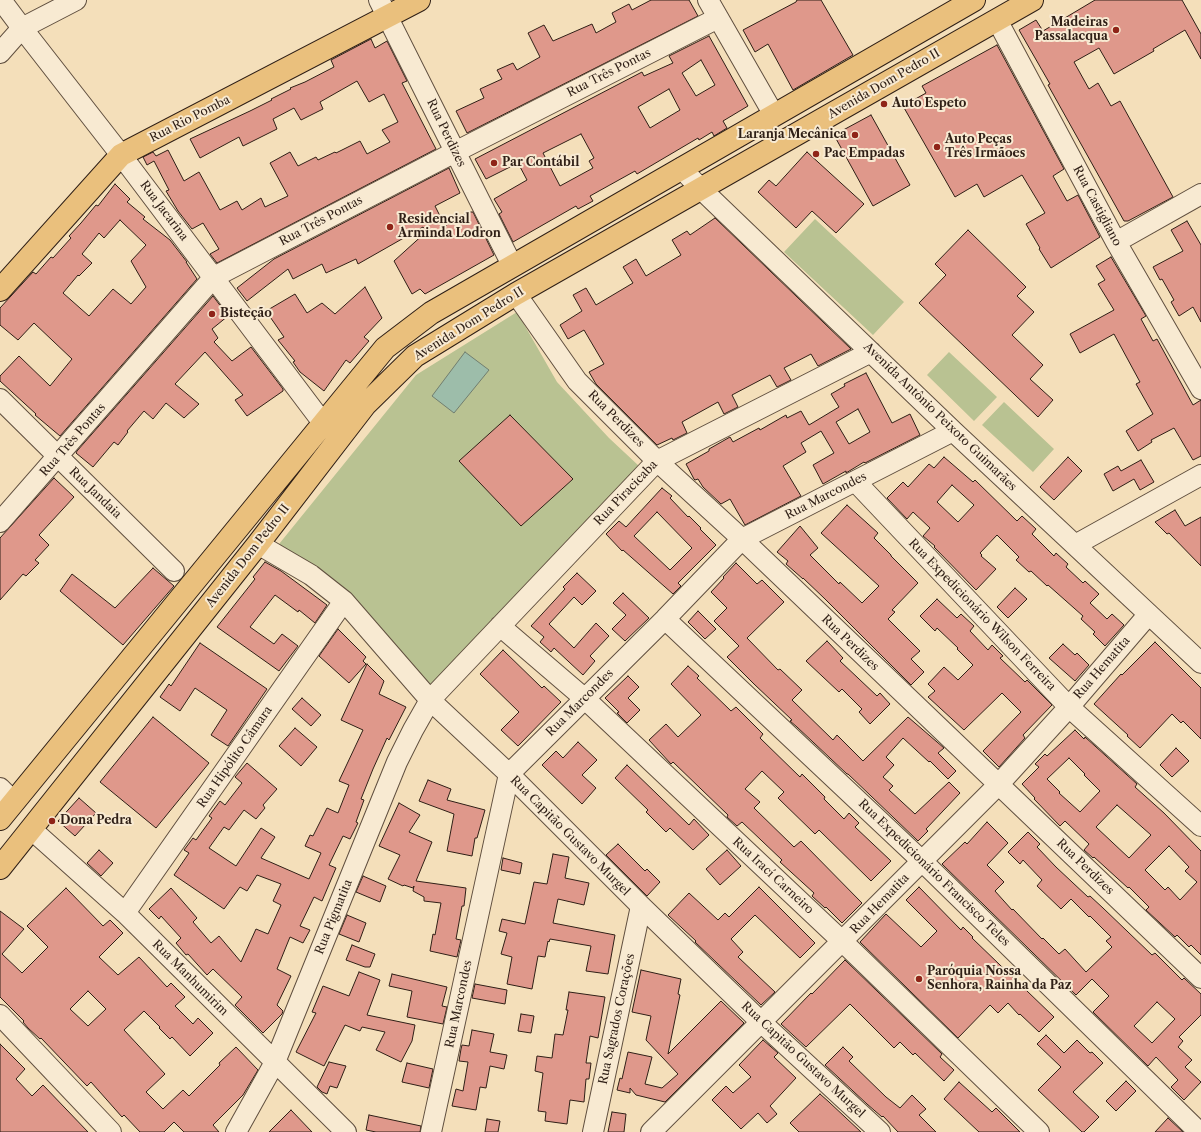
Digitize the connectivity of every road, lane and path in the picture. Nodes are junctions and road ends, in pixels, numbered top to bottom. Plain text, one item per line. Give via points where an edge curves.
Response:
1 (2, 0) edge
2 (76, 0) edge
3 (419, 0) edge
4 (708, 0) edge
5 (974, 0) edge
6 (1032, 0) edge
7 (383, 8) edge
8 (718, 18) junction
9 (997, 20) junction
10 (22, 28) junction
11 (0, 53) edge
12 (774, 114) junction
13 (455, 152) junction
14 (121, 155) junction
15 (681, 168) junction
16 (701, 189) junction
17 (1201, 194) edge
18 (1116, 242) junction
19 (512, 265) junction
20 (214, 277) junction
21 (0, 290) edge
22 (516, 294) junction
23 (872, 352) junction
24 (1201, 389) edge
25 (0, 399) edge
26 (323, 423) junction
27 (953, 431) junction
28 (58, 457) junction
29 (657, 460) junction
30 (1201, 475) edge
31 (855, 481) junction
32 (0, 522) edge
33 (742, 539) junction
34 (258, 544) junction
35 (1075, 544) junction
36 (174, 570) dead end
37 (344, 601) junction
38 (1148, 614) junction
39 (665, 619) junction
40 (500, 626) junction
41 (1201, 663) edge
42 (584, 698) junction
43 (430, 700) junction
44 (1070, 706) junction
45 (509, 774) junction
46 (998, 785) junction
47 (7, 795) edge
48 (0, 819) edge
49 (1201, 826) edge
50 (31, 829) junction
51 (922, 861) junction
52 (0, 868) edge
53 (641, 906) junction
54 (126, 914) junction
55 (843, 942) junction
56 (1201, 978) edge
57 (0, 1015) edge
58 (761, 1022) junction
59 (275, 1062) junction
60 (111, 1132) edge
61 (236, 1132) edge
62 (346, 1132) edge
63 (431, 1132) edge
64 (593, 1132) edge
65 (652, 1132) edge
66 (880, 1132) edge
67 (1039, 1132) edge
68 (1199, 1132) edge

1 - 10 street, Rua Jacarina
2 - 10 street
3 - 7 main road, Rua Rio Pomba
4 - 8 street
5 - 12 main road, Avenida Dom Pedro II
6 - 9 main road, Avenida Dom Pedro II
7 - 13 street, Rua Perdizes
7 - 14 main road, Rua Rio Pomba
8 - 12 street
8 - 13 street, Rua Três Pontas
9 - 16 main road, Avenida Dom Pedro II
9 - 18 street, Rua Castigliano
10 - 11 street
10 - 14 street, Rua Jacarina
12 - 15 main road, Avenida Dom Pedro II
13 - 19 street, Rua Perdizes
13 - 20 street, Rua Três Pontas
14 - 20 street, Rua Jacarina
14 - 21 main road, Rua Rio Pomba
15 - 16 street, Avenida Antônio Peixoto Guimarães
15 - 19 main road, Avenida Dom Pedro II
16 - 22 main road, Avenida Dom Pedro II
16 - 23 street, Avenida Antônio Peixoto Guimarães
17 - 18 street
18 - 24 street, Rua Castigliano
19 - 26 main road, Avenida Dom Pedro II via 431,312 385,348
20 - 26 street, Rua Jacarina
20 - 28 street, Rua Três Pontas
22 - 29 street, Rua Perdizes via 578,381
22 - 34 main road, Avenida Dom Pedro II via 415,356 365,405
23 - 27 street, Avenida Antônio Peixoto Guimarães
23 - 29 street, Rua Piracicaba
25 - 28 street, Rua Jandaia
26 - 47 main road, Avenida Dom Pedro II
27 - 31 street, Rua Marcondes
27 - 35 street, Avenida Antônio Peixoto Guimarães
28 - 32 street, Rua Três Pontas
28 - 36 street, Rua Jandaia
29 - 33 street, Rua Perdizes
29 - 40 street, Rua Piracicaba
30 - 35 street
31 - 33 street, Rua Marcondes
31 - 44 street, Rua Expedicionário Wilson Ferreira
33 - 39 street, Rua Marcondes
33 - 46 street, Rua Perdizes
34 - 37 street, Rua Capitão Gustavo Murgel via 311,575
34 - 50 main road, Avenida Dom Pedro II
35 - 38 street, Avenida Antônio Peixoto Guimarães
37 - 43 street, Rua Capitão Gustavo Murgel
37 - 54 street, Rua Hipólito Câmara
38 - 41 street, Avenida Antônio Peixoto Guimarães
38 - 44 street, Rua Hematita
39 - 42 street, Rua Marcondes
39 - 51 street, Rua Expedicionário Francisco Teles
40 - 42 street, Rua Irací Carneiro
40 - 43 street, Rua Piracicaba
42 - 45 street, Rua Marcondes
42 - 55 street, Rua Irací Carneiro
43 - 45 street, Rua Capitão Gustavo Murgel
43 - 59 street, Rua Pigmatita via 397,762
44 - 46 street, Rua Hematita
44 - 49 street, Rua Expedicionário Wilson Ferreira
45 - 53 street, Rua Capitão Gustavo Murgel
45 - 63 street, Rua Marcondes
46 - 51 street, Rua Hematita
46 - 56 street, Rua Perdizes
47 - 48 main road, Avenida Dom Pedro II
50 - 52 main road, Avenida Dom Pedro II
50 - 54 street, Rua Manhumirim
51 - 55 street, Rua Hematita
51 - 68 street, Rua Expedicionário Francisco Teles
53 - 58 street, Rua Capitão Gustavo Murgel
53 - 64 street, Rua Sagrados Corações
54 - 59 street, Rua Manhumirim
55 - 58 street, Rua Hematita
55 - 67 street, Rua Irací Carneiro
57 - 60 street
58 - 65 street, Rua Hematita
58 - 66 street, Rua Capitão Gustavo Murgel
59 - 61 street, Rua Pigmatita
59 - 62 street, Rua Manhumirim

